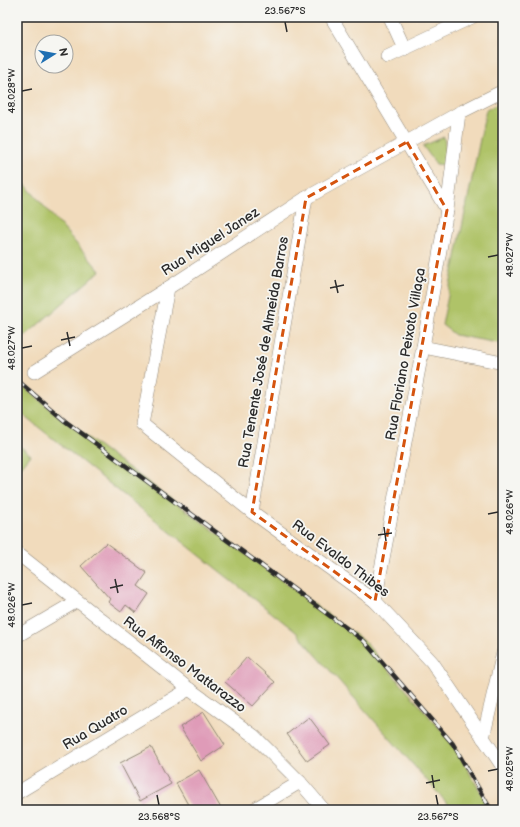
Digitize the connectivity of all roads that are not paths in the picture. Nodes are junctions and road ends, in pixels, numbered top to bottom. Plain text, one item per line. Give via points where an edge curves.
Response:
1 (331, 17) edge
2 (390, 17) edge
3 (472, 17) edge
4 (405, 50) junction
5 (388, 57) dead end
6 (503, 91) edge
7 (459, 113) junction
8 (406, 142) junction
9 (306, 198) junction
10 (447, 210) junction
11 (168, 288) junction
12 (423, 347) junction
13 (503, 363) edge
14 (34, 372) dead end
15 (252, 512) junction
16 (17, 553) edge
17 (77, 601) junction
18 (374, 601) junction
19 (17, 636) edge
20 (503, 653) edge
21 (189, 689) junction
22 (483, 738) junction
23 (502, 764) edge
24 (300, 782) junction
25 (17, 793) edge
26 (253, 810) edge
27 (324, 810) edge

1 - 8 street
2 - 4 street
3 - 4 street
4 - 5 street
6 - 7 street, Rua Miguel Janez
7 - 8 street, Rua Miguel Janez
7 - 10 street, Rua Floriano Peixoto Villaça
8 - 9 street, Rua Miguel Janez
8 - 10 street
9 - 11 street, Rua Miguel Janez
9 - 15 street, Rua Tenente José de Almeida Barros
10 - 12 street, Rua Floriano Peixoto Villaça
11 - 14 street, Rua Miguel Janez
11 - 15 street, Rua Evaldo Thibes via 142,424
12 - 13 street
12 - 18 street, Rua Floriano Peixoto Villaça
15 - 18 street, Rua Evaldo Thibes
16 - 17 street, Rua Affonso Mattarazzo
17 - 19 street
17 - 21 street, Rua Affonso Mattarazzo
18 - 22 street, Rua Evaldo Thibes via 432,662
20 - 22 street
21 - 24 street, Rua Affonso Mattarazzo via 254,736
21 - 25 street, Rua Quatro
22 - 23 street, Rua Evaldo Thibes
24 - 26 street
24 - 27 street, Rua Affonso Mattarazzo

